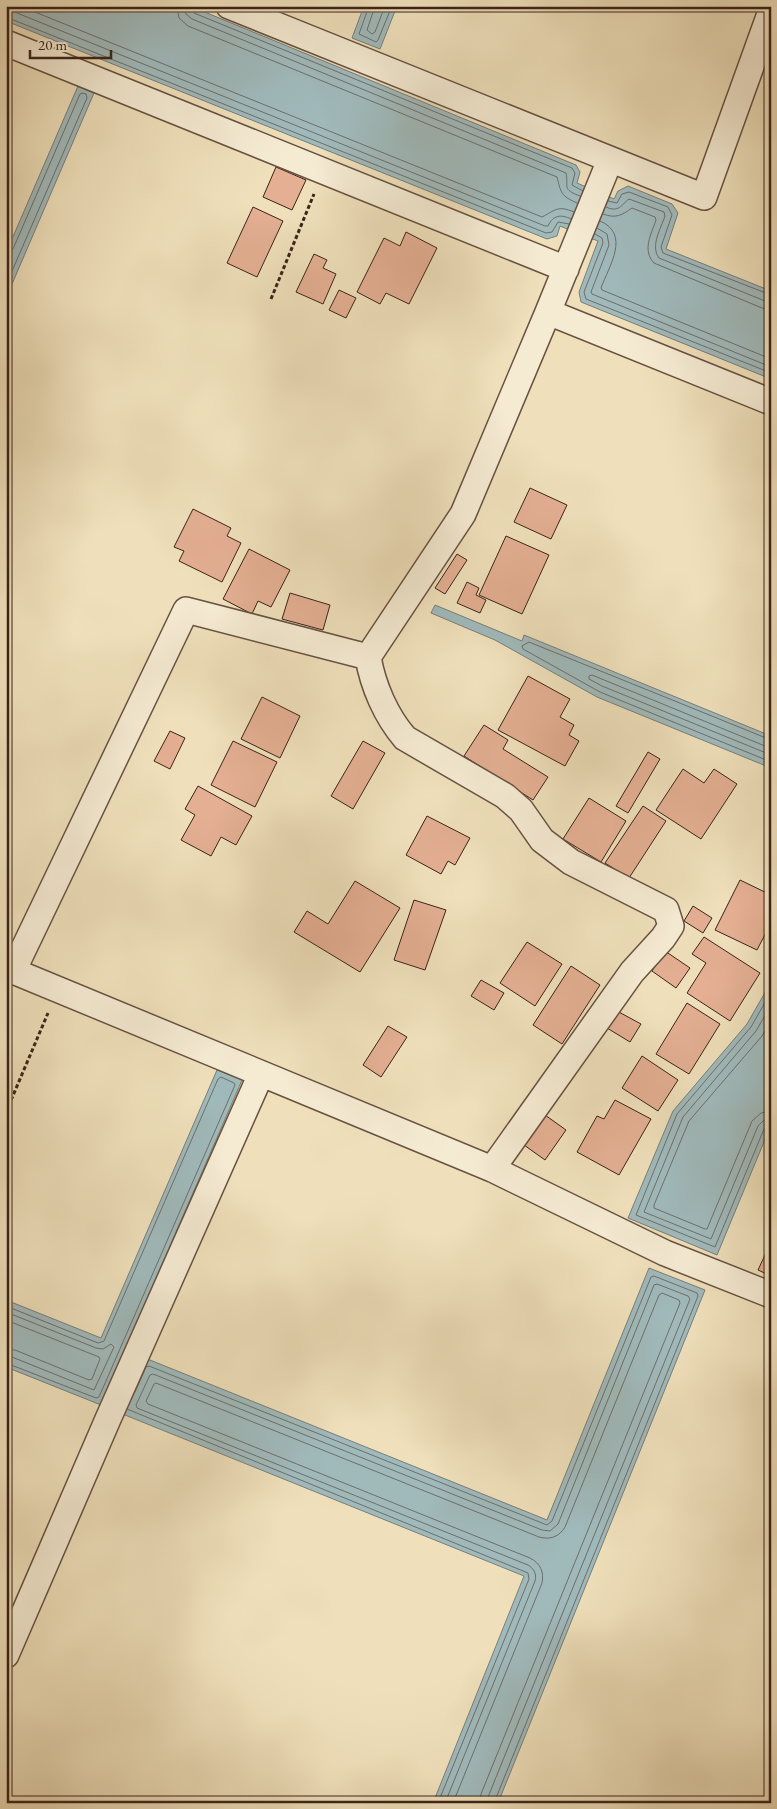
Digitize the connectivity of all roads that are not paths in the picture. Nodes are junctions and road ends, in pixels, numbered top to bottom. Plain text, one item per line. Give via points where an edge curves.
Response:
1 (229, 6) edge
2 (771, 11) edge
3 (6, 43) edge
4 (610, 160) junction
5 (566, 269) junction
6 (548, 312) junction
7 (771, 402) edge
8 (368, 657) junction
9 (10, 969) edge
10 (261, 1074) junction
11 (492, 1169) junction
12 (771, 1295) edge
13 (6, 1655) edge

1 - 4 street
2 - 4 street via 704,197
3 - 5 street
4 - 5 street
5 - 6 street
6 - 7 street
6 - 8 street via 463,514
8 - 9 street via 186,610
8 - 11 street via 371,676 393,725 405,738 505,796 521,810 542,840 571,862 666,910 671,926 632,972
9 - 10 street
10 - 11 street
10 - 13 street
11 - 12 street via 665,1253

